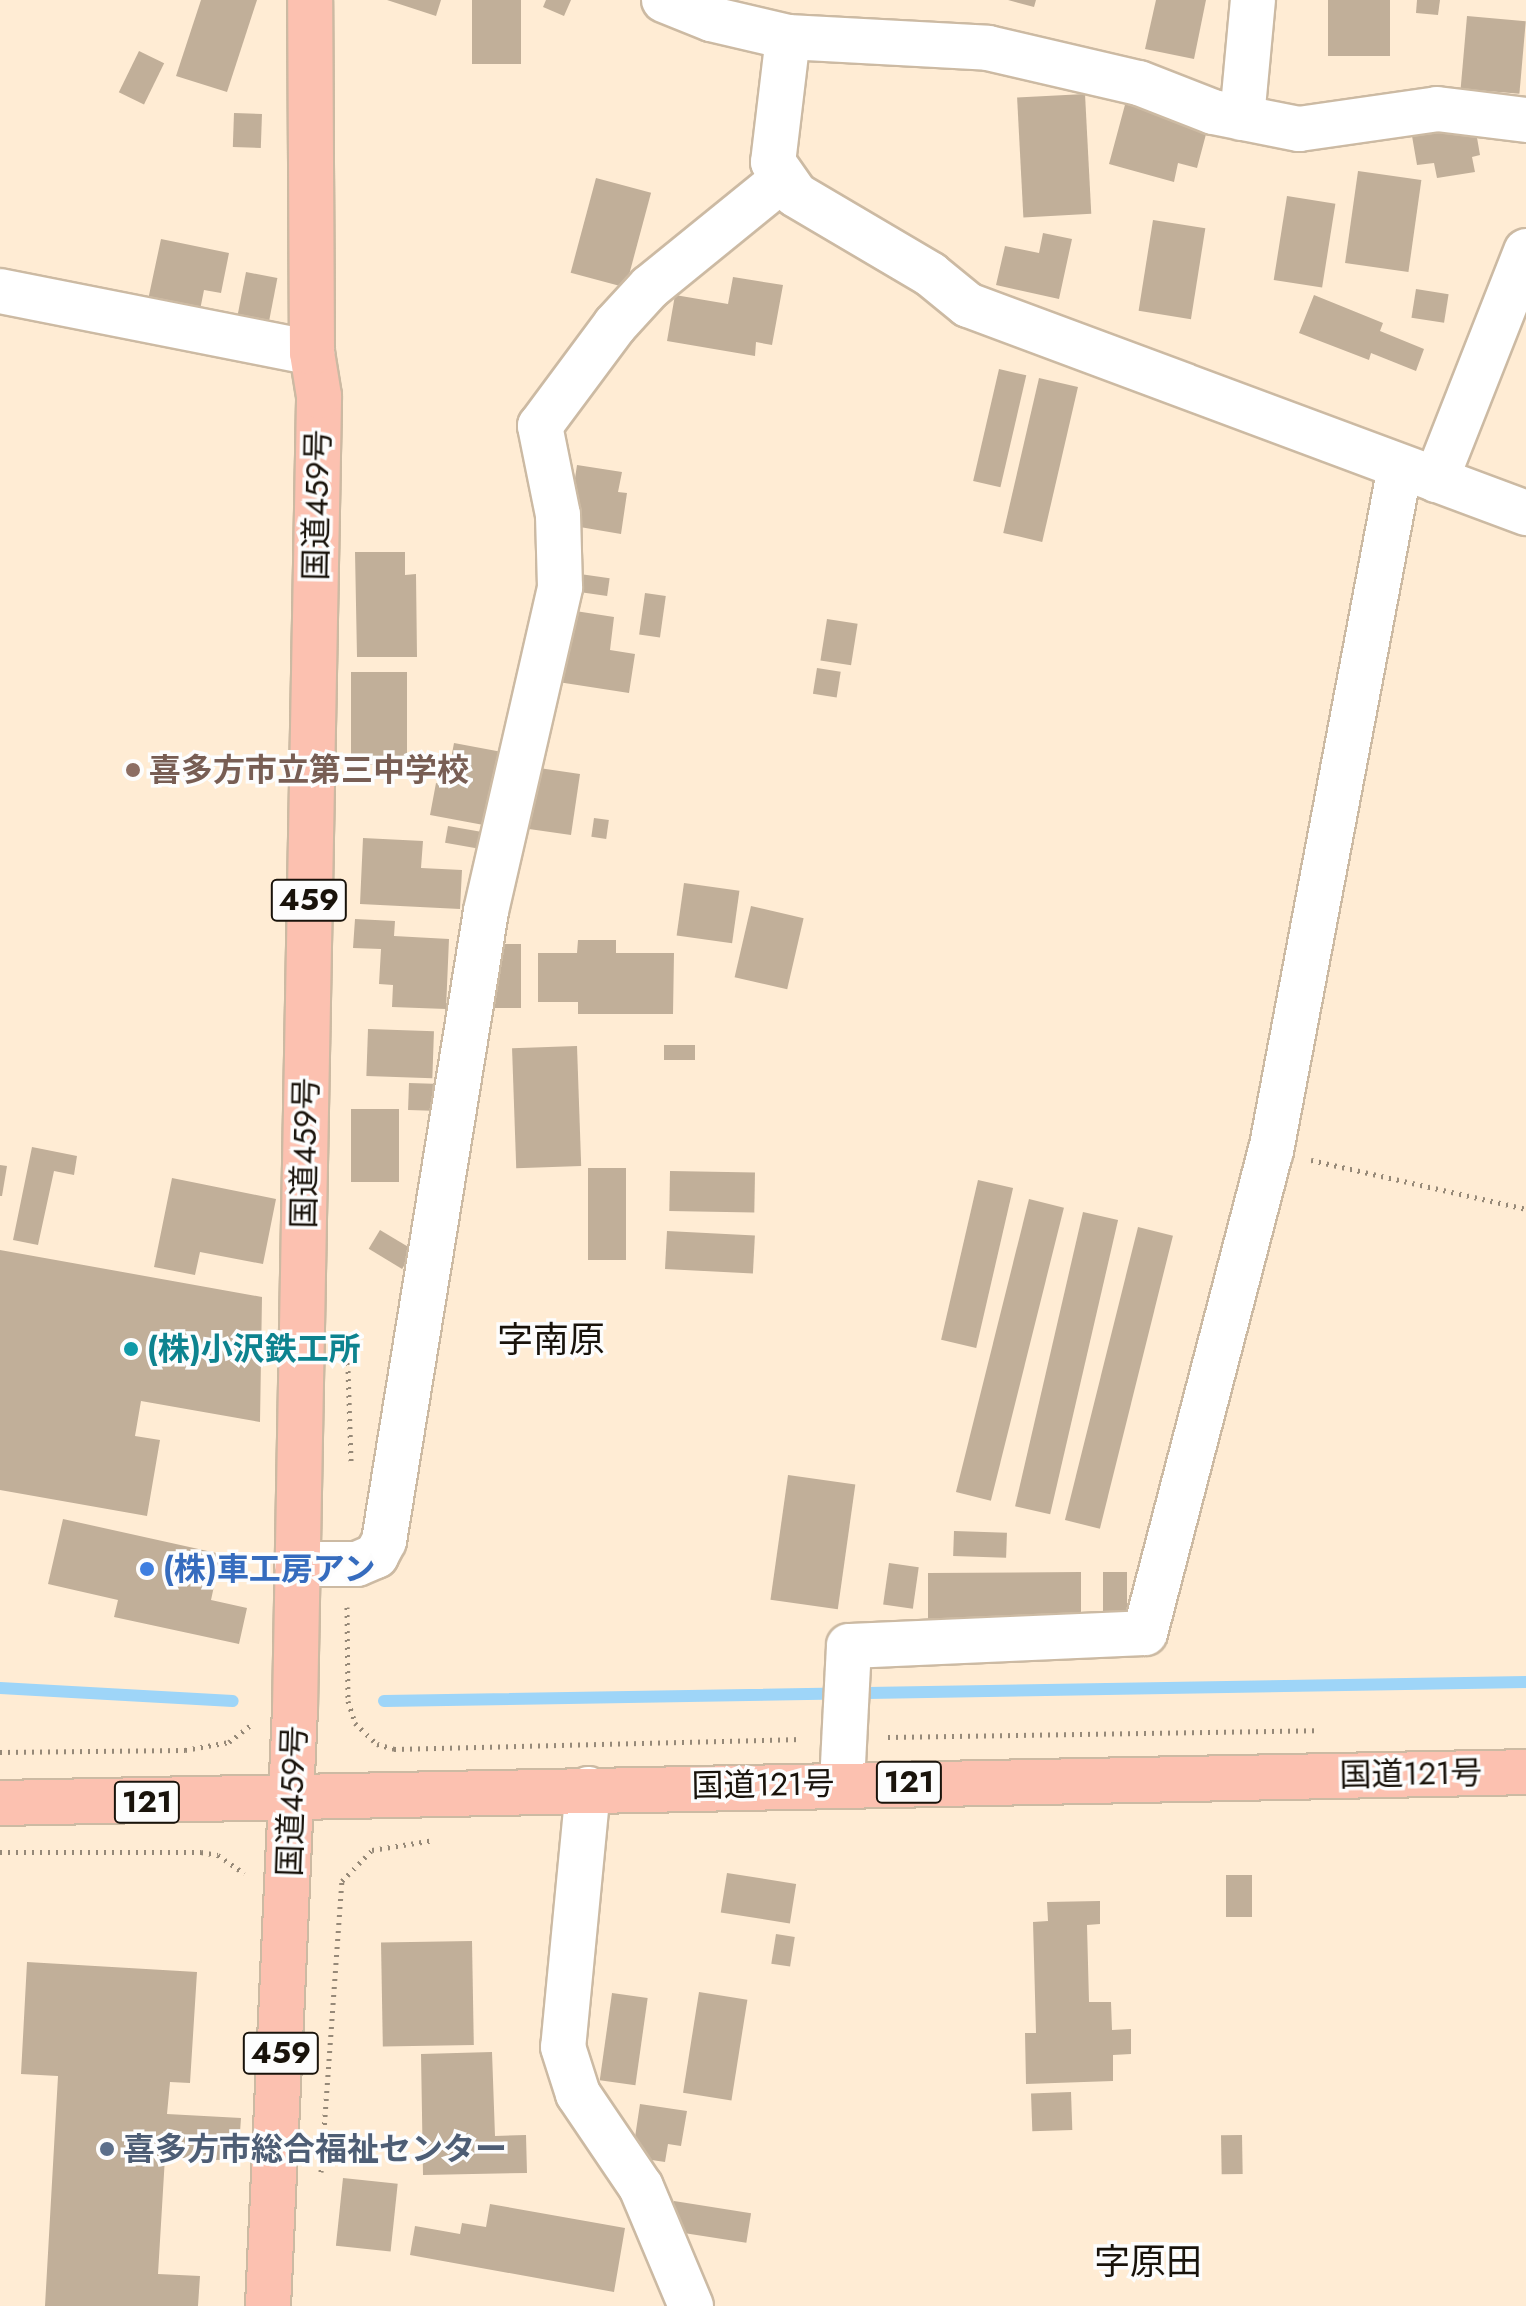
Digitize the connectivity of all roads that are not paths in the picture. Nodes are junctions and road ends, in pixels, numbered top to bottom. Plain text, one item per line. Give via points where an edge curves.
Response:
1 (310, 0) edge
2 (664, 0) edge
3 (1253, 0) edge
4 (788, 37) junction
5 (1242, 118) junction
6 (1526, 120) edge
7 (783, 179) junction
8 (1526, 251) edge
9 (0, 291) edge
10 (312, 353) junction
11 (1418, 474) junction
12 (1526, 513) edge
13 (297, 1564) junction
14 (1526, 1772) edge
15 (842, 1784) junction
16 (588, 1789) junction
17 (293, 1801) junction
18 (0, 1803) edge
19 (268, 2306) edge
20 (691, 2306) edge

1 - 10 highway, 国道459号 / 459
2 - 4 street via 711,19
3 - 5 street
4 - 5 street via 988,48 1139,83
4 - 7 street via 773,162
5 - 6 street via 1299,129 1437,109
7 - 11 street via 796,195 930,274 968,305
7 - 13 street via 679,261 615,325 540,426 558,515 560,587 486,911 384,1541 376,1556 348,1565
8 - 11 street
9 - 10 street
10 - 13 highway, 国道459号 / 459 via 319,396
11 - 12 street
11 - 15 street via 1271,1151 1145,1633 849,1646
13 - 17 highway, 国道459号 / 459
14 - 15 highway, 国道121号 / 121
15 - 16 highway, 国道121号 / 121
16 - 17 highway, 国道121号 / 121
16 - 20 street via 563,2047 573,2085 641,2187
17 - 18 highway, 国道121号 / 121
17 - 19 highway, 国道459号 / 459

